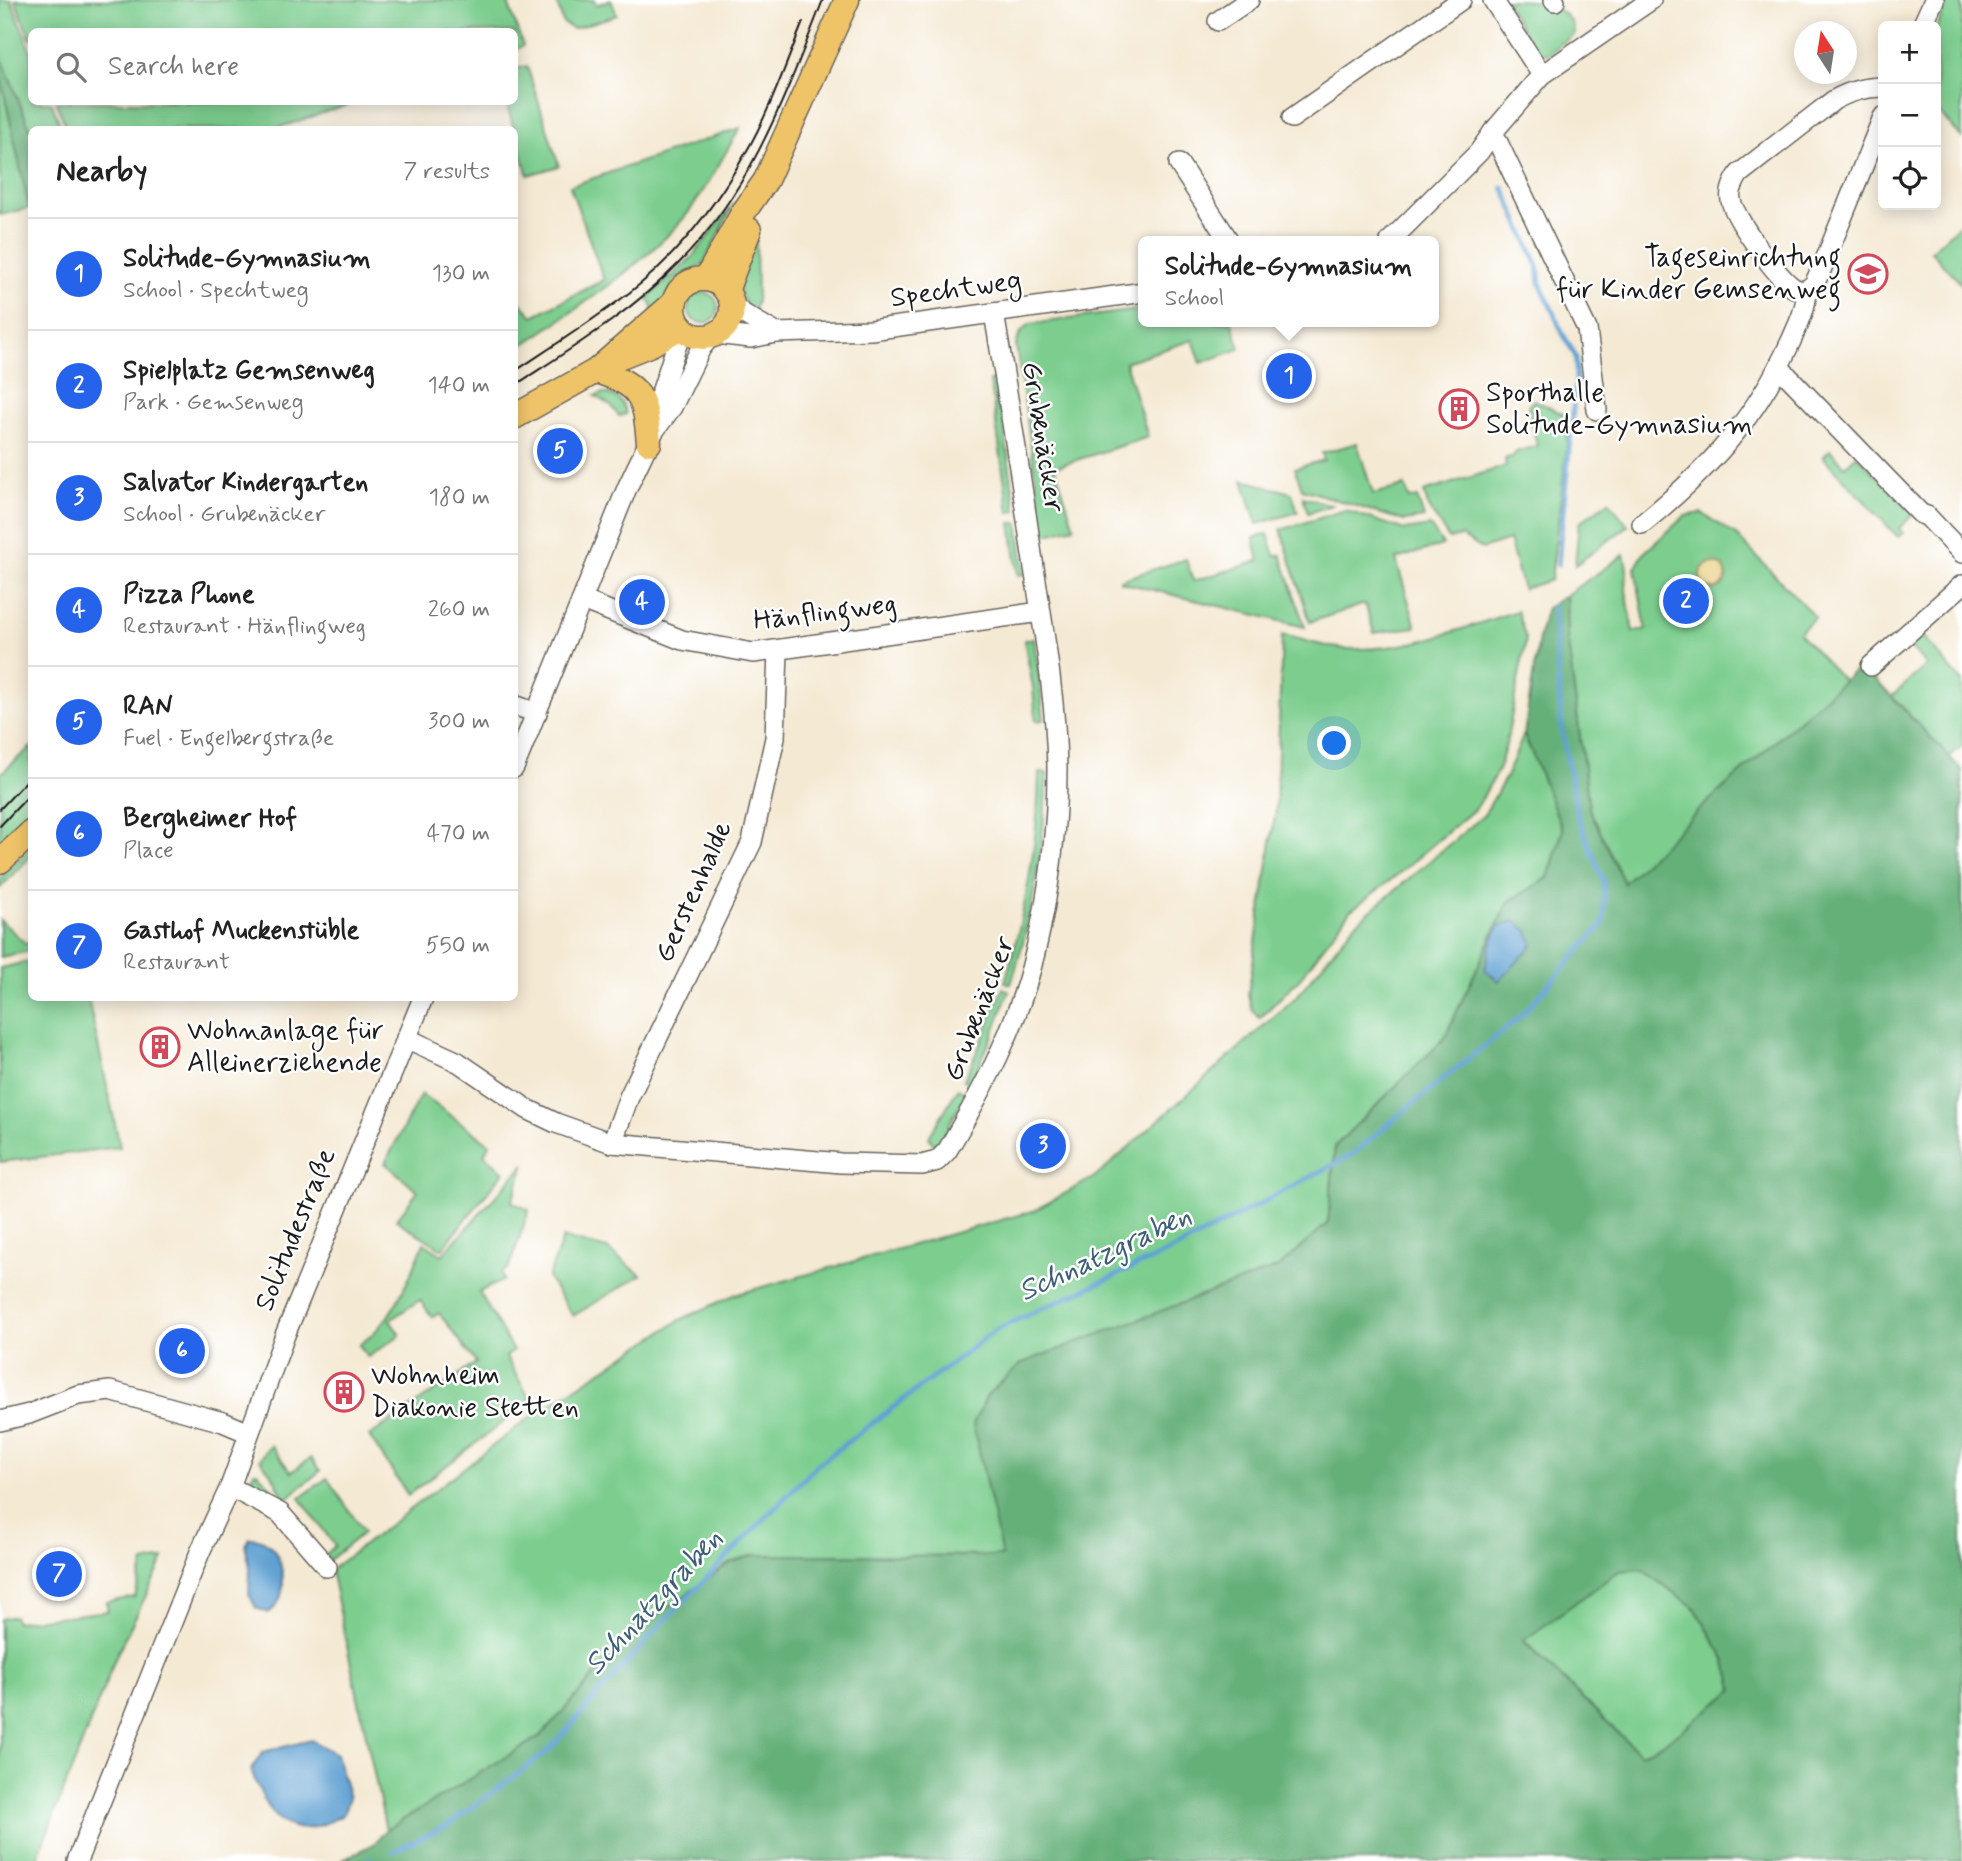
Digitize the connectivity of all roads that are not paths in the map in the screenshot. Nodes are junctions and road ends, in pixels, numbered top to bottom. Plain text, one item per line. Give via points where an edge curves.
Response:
1 (847, 0) edge
2 (1249, 0) edge
3 (1461, 0) edge
4 (1493, 0) edge
5 (1651, 0) edge
6 (1934, 0) edge
7 (1218, 21) dead end
8 (1924, 21) edge
9 (1542, 75) junction
10 (1878, 87) edge
11 (1292, 118) dead end
12 (1878, 129) edge
13 (1493, 132) junction
14 (1179, 164) dead end
15 (1226, 236) edge
16 (1395, 236) edge
17 (1807, 290) junction
18 (721, 291) junction
19 (1138, 293) edge
20 (674, 303) junction
21 (994, 313) junction
22 (682, 328) junction
23 (776, 333) junction
24 (713, 335) junction
25 (604, 365) junction
26 (1779, 367) junction
27 (1597, 410) dead end
28 (518, 415) edge
29 (652, 437) junction
30 (1642, 524) dead end
31 (1962, 553) edge
32 (1962, 585) edge
33 (582, 600) junction
34 (1040, 612) junction
35 (778, 650) junction
36 (1871, 666) dead end
37 (518, 706) edge
38 (537, 713) junction
39 (518, 758) edge
40 (28, 836) edge
41 (0, 861) edge
42 (422, 1001) edge
43 (406, 1038) junction
44 (612, 1143) junction
45 (0, 1421) edge
46 (249, 1433) junction
47 (230, 1487) junction
48 (327, 1567) dead end
49 (77, 1861) edge

1 - 18 main road via 766,180 743,213
2 - 7 street
3 - 11 street
4 - 9 street
5 - 9 street
6 - 8 street
9 - 13 street
10 - 17 street via 1834,100 1739,174 1732,186 1730,200 1736,214 1782,278 1795,289
12 - 17 street via 1821,270
13 - 16 street via 1479,152
13 - 27 street via 1587,330
14 - 15 street
17 - 26 street via 1806,306
18 - 20 main road via 685,285
18 - 23 street via 742,313
18 - 24 main road via 729,321
19 - 21 street, Spechtweg
20 - 22 main road
20 - 25 main road
21 - 23 street, Spechtweg via 871,330
21 - 34 street, Grubenäcker
22 - 24 main road via 695,336
22 - 25 main road
22 - 29 street via 658,402
23 - 24 street, Spechtweg via 751,338
24 - 29 street
25 - 28 main road
25 - 29 main road via 640,396
26 - 30 street via 1731,441 1686,488
26 - 31 street
29 - 33 street
32 - 36 street
33 - 35 street, Hänflingweg via 682,640 753,653
33 - 38 street
34 - 35 street, Hänflingweg
34 - 44 street, Grubenäcker via 1057,768 1046,898 1035,955 1004,1042 947,1151 937,1161 922,1165 841,1163
35 - 44 street, Gerstenhalde via 775,738 752,842 629,1097
37 - 38 street
38 - 39 street
40 - 41 main road
42 - 43 street, Solitudestraße
43 - 44 street, Grubenäcker via 458,1062 527,1109
43 - 46 street, Solitudestraße
45 - 46 street via 78,1395 110,1391
46 - 47 street, Solitudestraße
47 - 48 street via 280,1513
47 - 49 street, Solitudestraße

